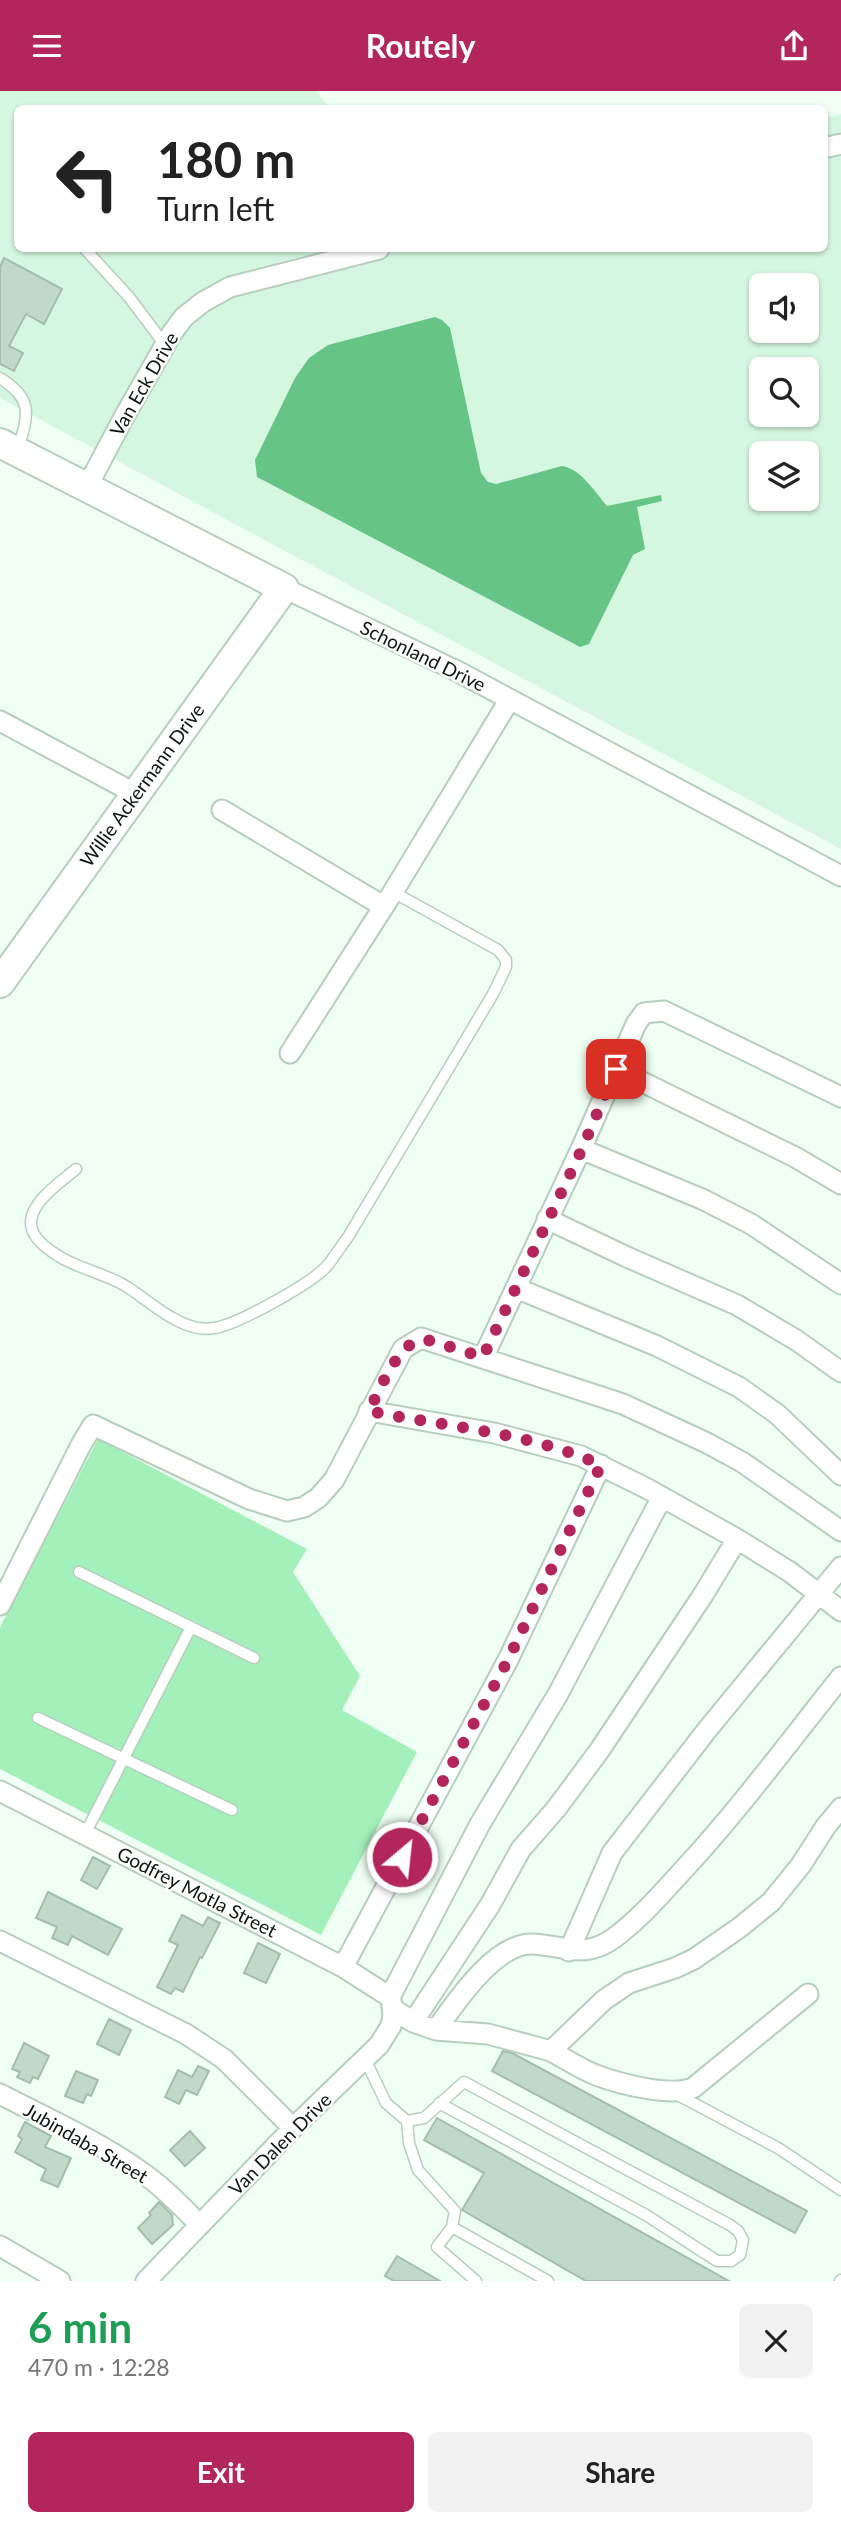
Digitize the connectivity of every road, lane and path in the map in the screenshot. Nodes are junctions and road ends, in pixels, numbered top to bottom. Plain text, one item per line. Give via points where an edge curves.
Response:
1 (88, 252) edge
2 (367, 252) edge
3 (165, 345) junction
4 (0, 378) edge
5 (8, 447) edge
6 (87, 487) junction
7 (284, 588) junction
8 (510, 699) junction
9 (0, 721) edge
10 (136, 794) junction
11 (222, 810) dead end
12 (841, 876) edge
13 (388, 899) junction
14 (0, 983) edge
15 (290, 1053) dead end
16 (616, 1069) junction
17 (841, 1097) edge
18 (582, 1149) junction
19 (76, 1169) dead end
20 (841, 1184) edge
21 (548, 1219) junction
22 (841, 1283) edge
23 (516, 1288) junction
24 (483, 1357) junction
25 (841, 1372) edge
26 (369, 1411) junction
27 (601, 1465) junction
28 (841, 1475) edge
29 (662, 1497) junction
30 (841, 1531) edge
31 (737, 1539) junction
32 (841, 1567) edge
33 (79, 1572) dead end
34 (818, 1594) junction
35 (0, 1605) edge
36 (841, 1611) edge
37 (191, 1627) junction
38 (254, 1658) dead end
39 (841, 1677) edge
40 (38, 1718) dead end
41 (124, 1760) junction
42 (0, 1791) edge
43 (841, 1808) edge
44 (232, 1811) dead end
45 (85, 1834) junction
46 (0, 1941) edge
47 (569, 1951) junction
48 (343, 1967) junction
49 (808, 1994) dead end
50 (391, 2003) junction
51 (413, 2022) junction
52 (436, 2030) junction
53 (551, 2051) junction
54 (365, 2059) junction
55 (675, 2093) junction
56 (0, 2094) edge
57 (439, 2103) junction
58 (407, 2120) junction
59 (293, 2128) junction
60 (841, 2190) edge
61 (200, 2225) junction
62 (452, 2227) junction
63 (0, 2246) edge
64 (60, 2281) edge
65 (146, 2281) edge
66 (477, 2281) edge
67 (548, 2281) edge

1 - 3 lane
2 - 3 street, Van Eck Drive via 230,287 184,317
3 - 6 street, Van Eck Drive
4 - 5 lane via 18,389 24,402 24,421
5 - 6 street, Schonland Drive
6 - 7 street, Schonland Drive
7 - 8 street, Schonland Drive
7 - 10 street, Willie Ackermann Drive
8 - 12 street, Schonland Drive
8 - 13 street
9 - 10 street
10 - 14 street, Willie Ackermann Drive
11 - 13 street
13 - 15 street
13 - 19 lane via 498,950 506,967 348,1237 325,1268 236,1322 211,1329 190,1325 124,1285 52,1252 35,1237 31,1222 36,1209
16 - 17 street via 643,1013 664,1011
16 - 18 street
16 - 20 street
18 - 21 street
18 - 22 street via 751,1224
21 - 23 street
21 - 25 street via 737,1305
23 - 24 street
23 - 28 street via 657,1346 739,1387 777,1414
24 - 26 street via 421,1338 413,1341 403,1349
24 - 30 street via 623,1404 707,1443
26 - 27 street via 521,1439
26 - 35 street via 334,1480 318,1498 287,1511 239,1495 93,1425
27 - 29 street
27 - 48 street via 508,1660
29 - 31 street
29 - 50 street, Van Dalen Drive via 558,1694 480,1824
31 - 34 street
31 - 51 street via 599,1751 521,1849
32 - 34 street
33 - 37 lane
34 - 36 street
34 - 47 street via 612,1853
37 - 38 lane
37 - 41 lane
39 - 47 street via 721,1829 638,1919 611,1940
40 - 41 lane
41 - 44 lane
41 - 45 lane
42 - 45 street, Godfrey Motla Street
43 - 53 street via 771,1902 694,1959 621,1988
45 - 48 street, Godfrey Motla Street
46 - 59 street via 186,2034 224,2060
47 - 52 street via 531,1944 517,1947 464,1988
48 - 50 street, Godfrey Motla Street
49 - 55 street via 693,2088
50 - 51 street, Godfrey Motla Street
50 - 54 street, Van Dalen Drive via 387,2033
51 - 52 street, Godfrey Motla Street
52 - 53 street, Godfrey Motla Street via 488,2034
53 - 55 street, Godfrey Motla Street via 596,2075
54 - 58 lane via 386,2103
54 - 59 street, Van Dalen Drive
55 - 60 lane via 778,2148
56 - 61 street, Jubindaba Street via 132,2166
57 - 57 lane via 464,2082 730,2225 743,2240 740,2255 731,2261 717,2261 646,2215
57 - 58 lane via 424,2118
58 - 62 lane via 418,2170 455,2211
59 - 61 street, Van Dalen Drive
61 - 65 street, Van Dalen Drive
62 - 66 lane via 437,2248
62 - 67 lane
63 - 64 street

